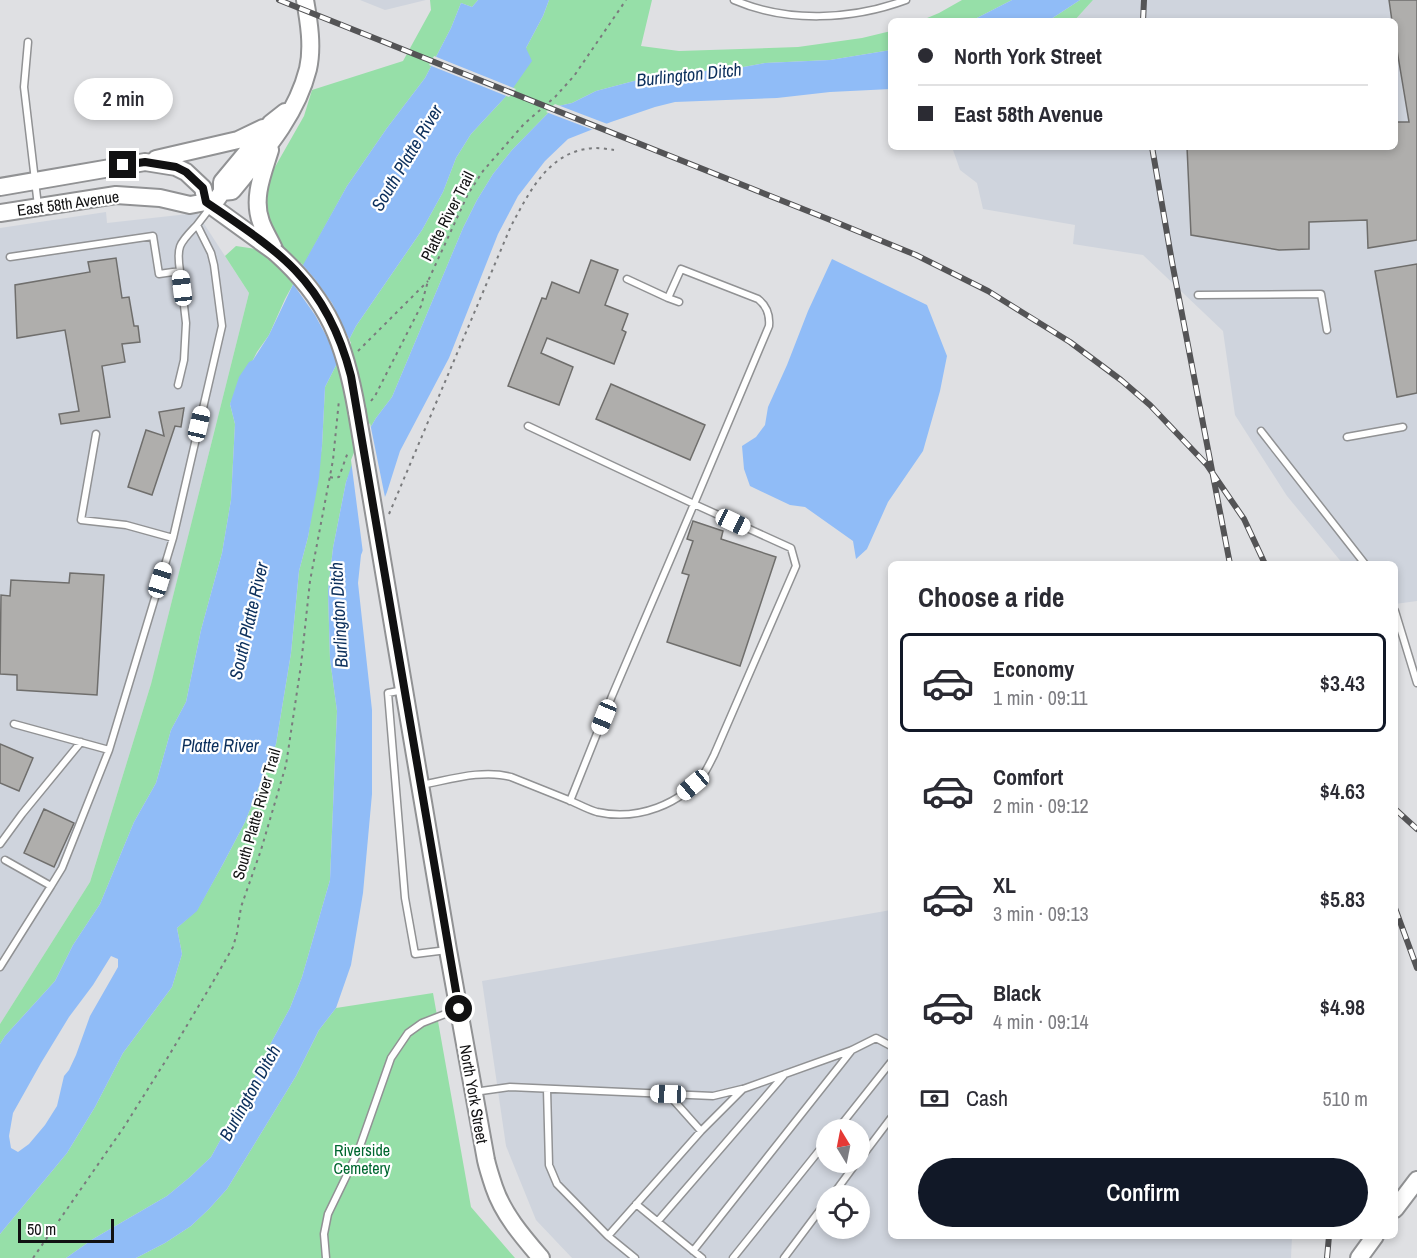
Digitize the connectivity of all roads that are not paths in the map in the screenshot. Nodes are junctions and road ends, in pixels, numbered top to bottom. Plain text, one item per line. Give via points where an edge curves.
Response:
1 (306, 0) edge
2 (734, 0) edge
3 (906, 0) edge
4 (28, 42) dead end
5 (299, 95) junction
6 (271, 123) junction
7 (272, 142) junction
8 (145, 162) junction
9 (35, 181) junction
10 (0, 187) edge
11 (222, 192) junction
12 (209, 204) junction
13 (38, 207) junction
14 (0, 213) edge
15 (197, 225) junction
16 (275, 252) junction
17 (10, 257) dead end
18 (180, 271) junction
19 (627, 279) dead end
20 (1198, 296) dead end
21 (668, 298) junction
22 (679, 302) dead end
23 (1327, 330) dead end
24 (178, 385) dead end
25 (528, 426) dead end
26 (1403, 427) dead end
27 (1261, 431) dead end
28 (96, 434) dead end
29 (1347, 437) dead end
30 (694, 504) junction
31 (173, 538) junction
32 (1363, 561) edge
33 (1398, 621) edge
34 (1417, 683) edge
35 (404, 690) junction
36 (14, 723) dead end
37 (81, 742) junction
38 (109, 750) junction
39 (420, 785) junction
40 (570, 801) junction
41 (0, 844) edge
42 (5, 860) dead end
43 (51, 886) junction
44 (448, 950) junction
45 (0, 967) edge
46 (459, 1009) junction
47 (888, 1044) edge
48 (852, 1050) junction
49 (888, 1066) edge
50 (786, 1074) junction
51 (547, 1089) junction
52 (743, 1089) junction
53 (474, 1092) junction
54 (668, 1094) junction
55 (846, 1119) edge
56 (888, 1122) edge
57 (701, 1131) junction
58 (870, 1145) edge
59 (816, 1155) edge
60 (1417, 1180) edge
61 (636, 1204) junction
62 (1398, 1205) edge
63 (816, 1215) edge
64 (658, 1221) junction
65 (608, 1236) junction
66 (1373, 1239) edge
67 (693, 1251) junction
68 (326, 1258) edge
69 (541, 1258) edge
70 (635, 1258) edge
71 (702, 1258) edge
72 (734, 1258) edge
73 (784, 1258) edge
74 (1359, 1258) edge

1 - 5 main road via 311,42 308,69
2 - 3 lane via 774,12 834,16 862,13
4 - 9 lane via 24,87
5 - 6 main road
5 - 7 main road
6 - 8 main road via 238,140
6 - 11 main road via 222,182
7 - 11 main road via 232,191
7 - 16 main road via 257,204
8 - 9 main road, East 58th Avenue
8 - 12 main road, East 58th Avenue via 186,172 203,188
9 - 10 main road, East 58th Avenue
9 - 13 lane
11 - 12 main road
12 - 13 main road, East 58th Avenue via 116,195
12 - 15 lane
12 - 16 main road, North York Street
13 - 14 main road, East 58th Avenue
15 - 18 lane via 181,243
15 - 31 lane via 214,265 222,326
16 - 35 main road, North York Street, bridge via 298,274 330,320 362,408 356,444 377,528
17 - 18 lane via 153,236 159,274
18 - 24 lane via 186,323
19 - 21 lane
20 - 23 lane via 1321,294
21 - 22 lane
21 - 30 lane via 681,269 758,299 769,318
25 - 30 lane
26 - 29 lane
27 - 32 lane
28 - 31 lane via 81,520 126,525
30 - 40 lane
30 - 40 lane via 790,548 796,566 714,756 693,785 664,806 632,814 595,811
31 - 38 lane
33 - 34 lane
35 - 39 main road, North York Street
35 - 44 lane via 388,693 405,898 415,954
36 - 37 lane
37 - 38 lane
37 - 41 lane
38 - 43 lane via 62,868
39 - 40 lane via 501,774
39 - 44 main road, North York Street
42 - 43 lane
43 - 45 lane
44 - 46 main road, North York Street
46 - 53 main road, North York Street
46 - 68 lane via 422,1023 408,1033 391,1058 358,1152 328,1214 324,1234
47 - 48 lane via 876,1038
48 - 50 lane
48 - 67 lane
49 - 55 lane
50 - 52 lane
50 - 64 lane
51 - 53 lane via 510,1087
51 - 54 lane
51 - 65 lane via 549,1165 557,1184
52 - 54 lane via 713,1096
52 - 57 lane
53 - 69 main road, North York Street via 494,1188 509,1216
54 - 57 lane
56 - 58 lane
57 - 61 lane
59 - 72 lane
60 - 62 main road
61 - 64 lane
61 - 65 lane
63 - 73 lane
64 - 67 lane
65 - 70 lane
66 - 74 main road
67 - 71 lane

